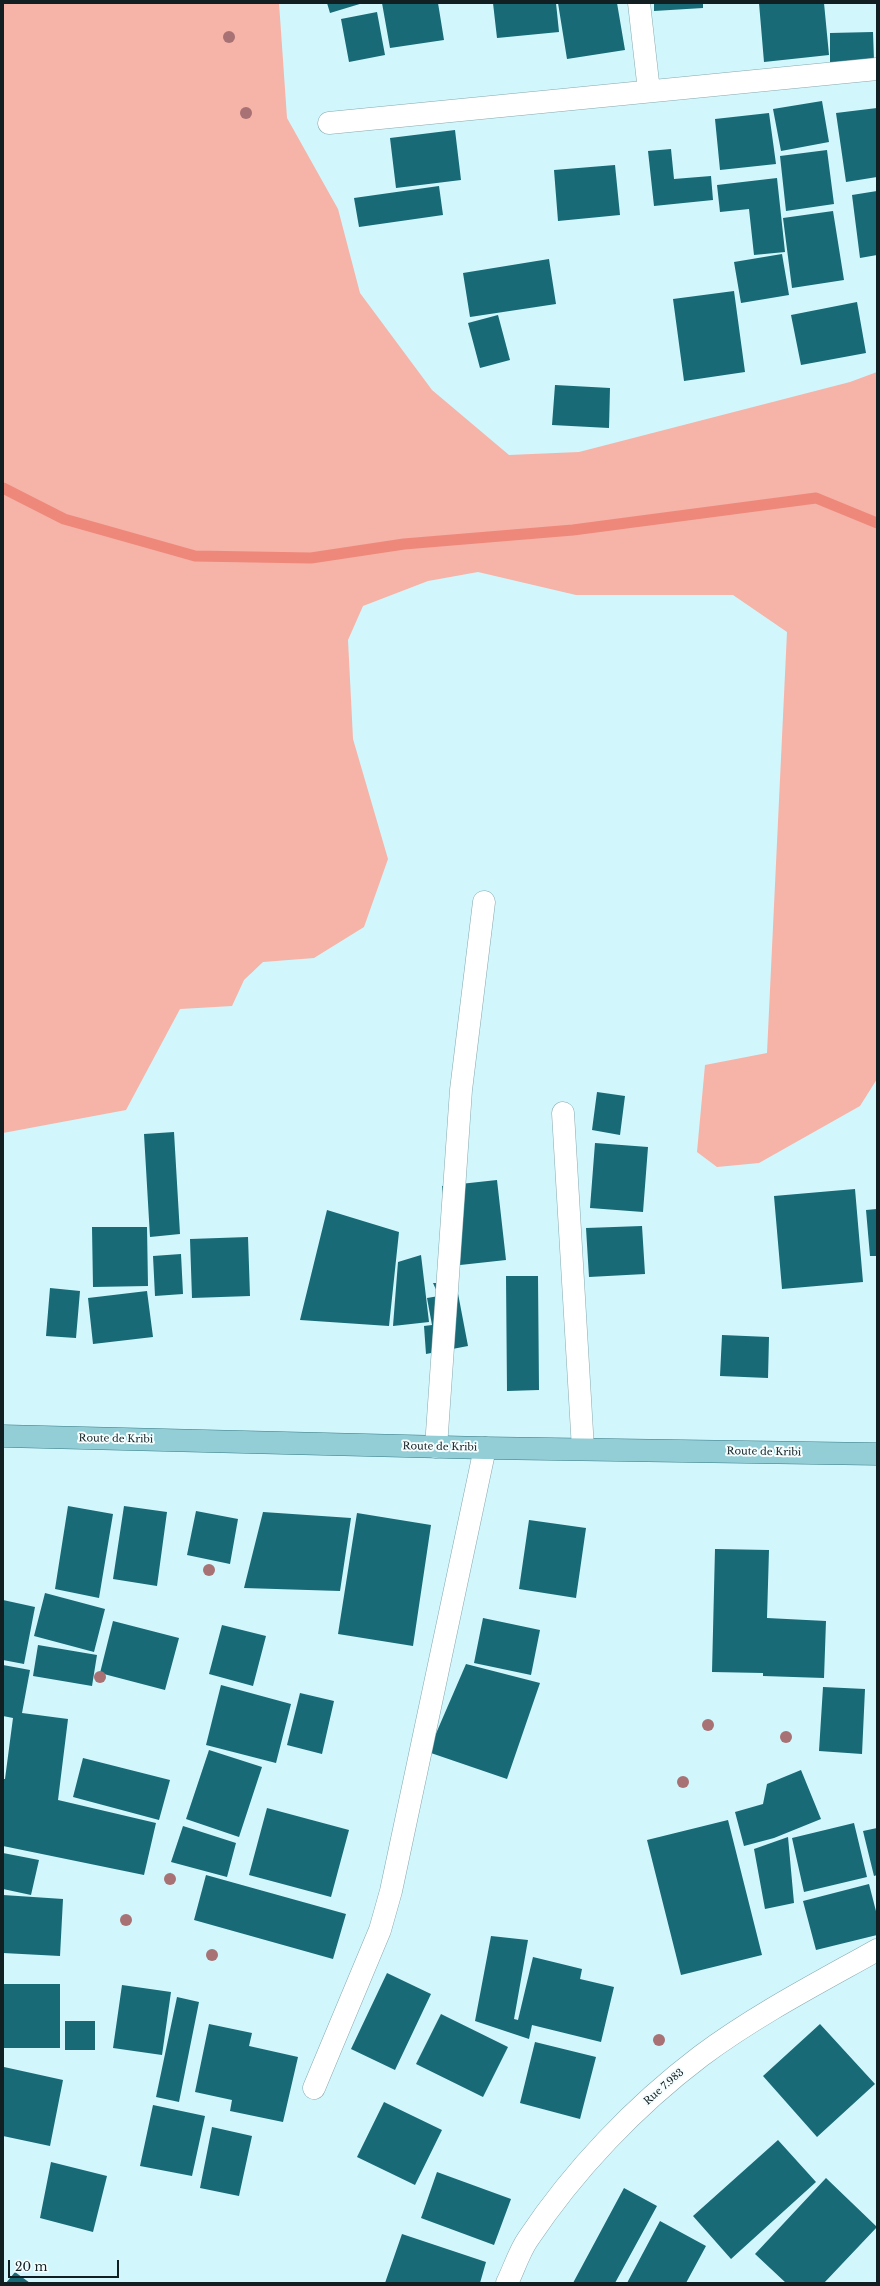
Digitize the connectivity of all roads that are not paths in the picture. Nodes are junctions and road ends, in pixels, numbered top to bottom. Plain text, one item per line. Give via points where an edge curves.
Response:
1 (639, 3) edge
2 (877, 69) edge
3 (649, 91) junction
4 (329, 122) dead end
5 (484, 902) dead end
6 (563, 1113) dead end
7 (3, 1436) edge
8 (436, 1447) junction
9 (486, 1448) junction
10 (583, 1449) junction
11 (877, 1454) edge
12 (877, 1950) edge
13 (314, 2088) dead end
14 (507, 2283) edge

1 - 3 street
2 - 3 street
3 - 4 street
5 - 8 street via 461,1090
6 - 10 street
7 - 8 main road, Route de Kribi
8 - 9 main road, Route de Kribi
9 - 10 main road, Route de Kribi
9 - 13 street via 391,1891 380,1930
10 - 11 main road, Route de Kribi
12 - 14 street, Rue 7.983 via 784,2002 702,2055 653,2095 580,2169 527,2240

